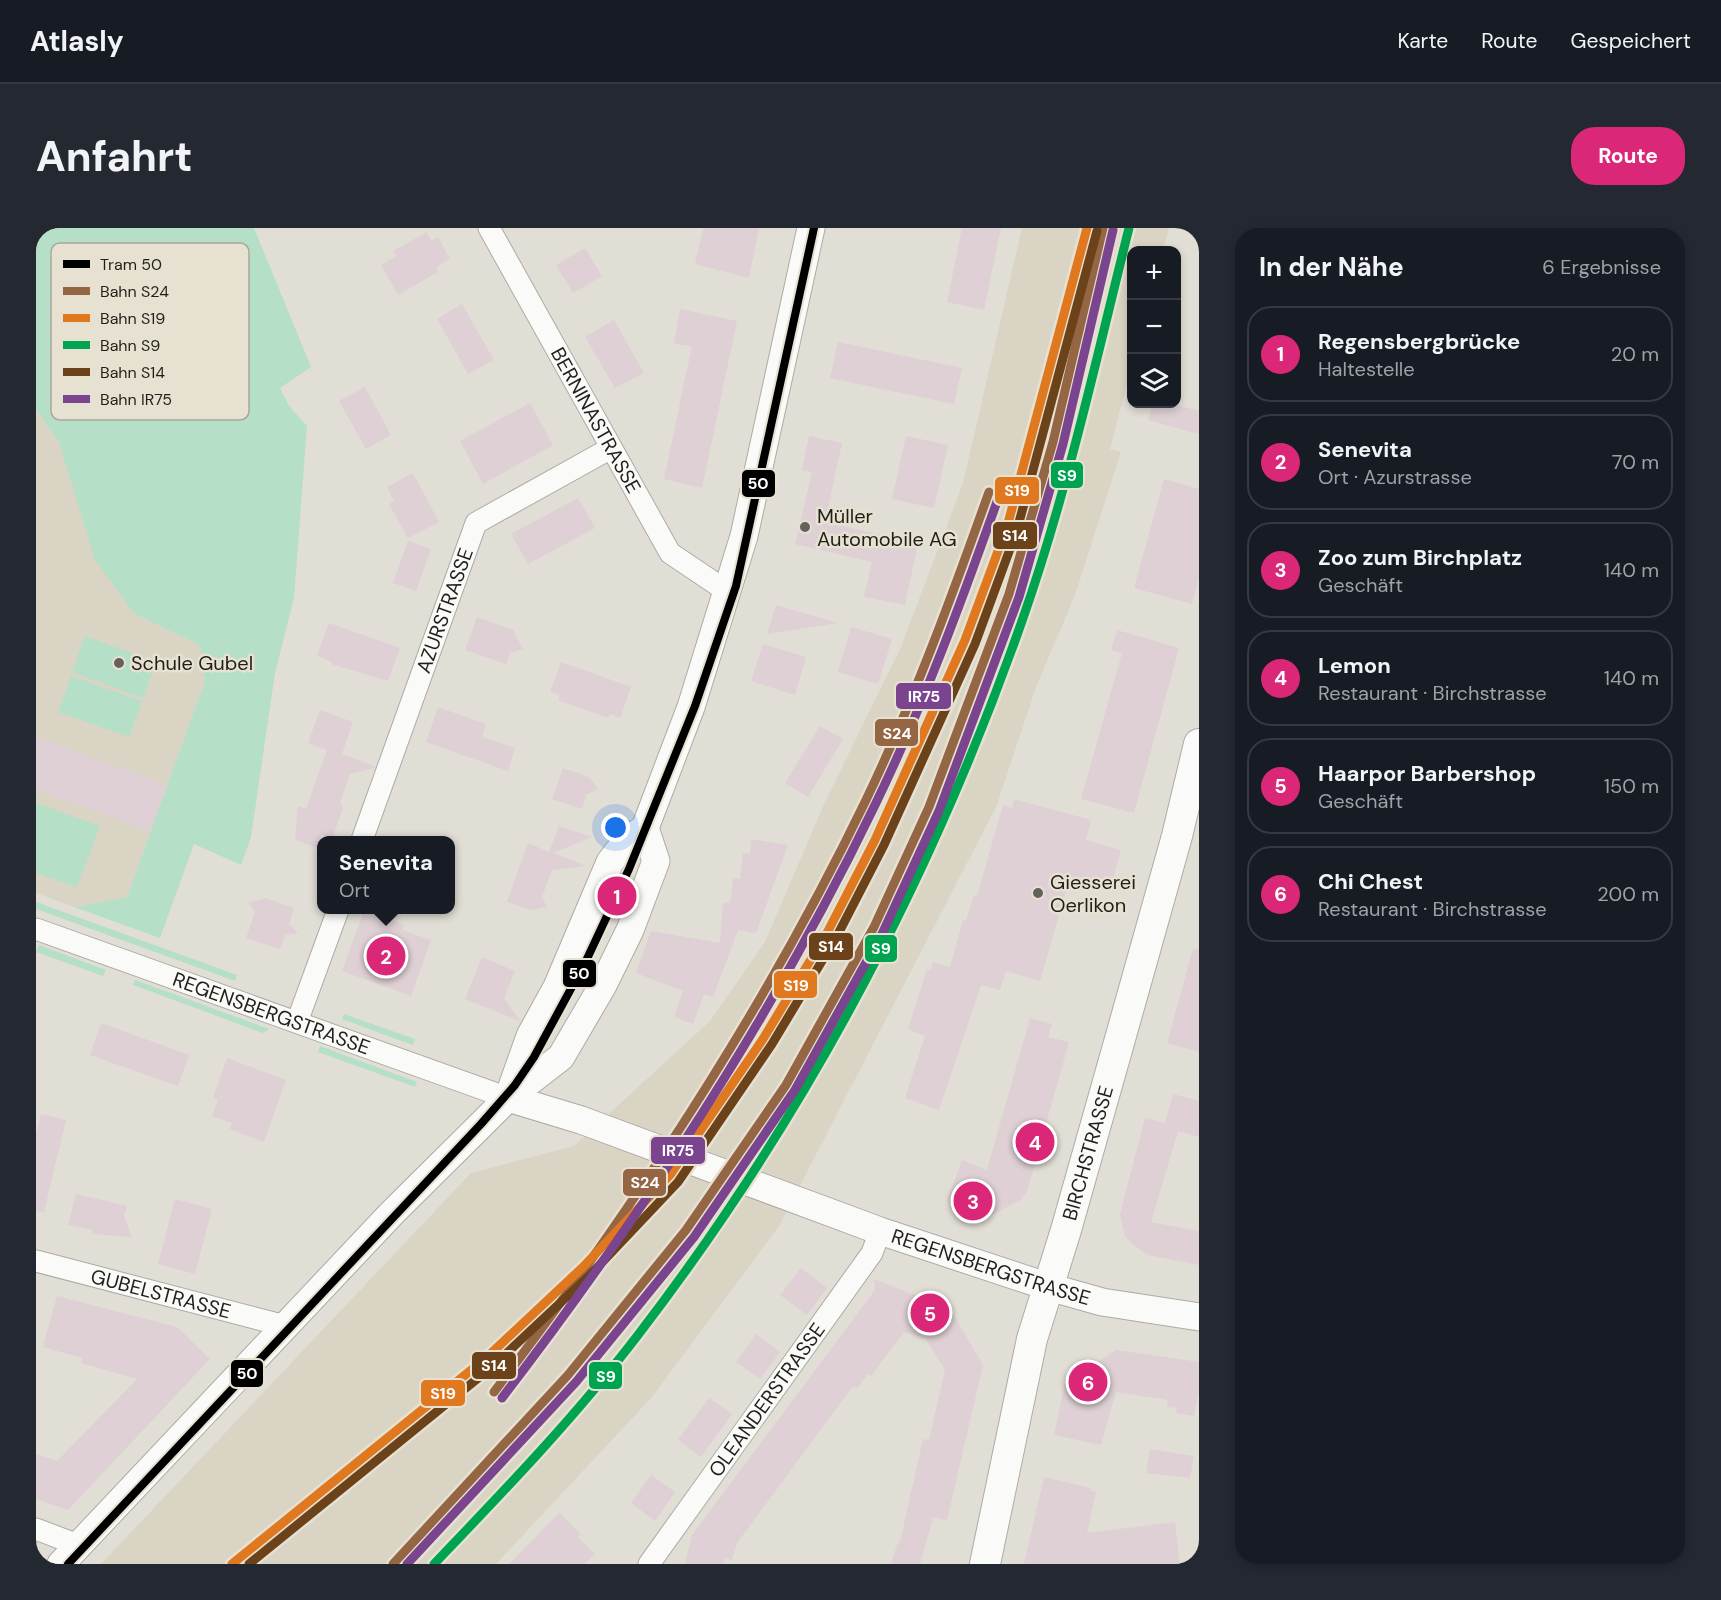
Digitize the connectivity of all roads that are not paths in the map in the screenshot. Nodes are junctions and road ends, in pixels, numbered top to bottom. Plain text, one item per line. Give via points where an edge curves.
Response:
1 (489, 228) edge
2 (811, 228) edge
3 (611, 448) junction
4 (728, 592) junction
5 (1199, 744) edge
6 (645, 828) junction
7 (363, 836) edge
8 (336, 914) edge
9 (36, 929) edge
10 (297, 1022) junction
11 (508, 1098) junction
12 (880, 1230) junction
13 (36, 1261) edge
14 (1049, 1287) junction
15 (1199, 1317) edge
16 (285, 1326) junction
17 (36, 1529) edge
18 (69, 1555) edge
19 (649, 1564) edge
20 (985, 1564) edge

1 - 3 street, BERNINASTRASSE
2 - 4 street via 754,494
3 - 4 street, BERNINASTRASSE via 670,553
3 - 7 street, AZURSTRASSE via 476,524
4 - 6 street via 691,707
5 - 14 main road, BIRCHSTRASSE via 1177,836
6 - 11 street via 627,840 610,862 557,987 530,1036
6 - 11 street via 656,861 630,930 603,985 561,1057
8 - 10 street
9 - 10 street, REGENSBERGSTRASSE
10 - 11 street, REGENSBERGSTRASSE
11 - 12 street, REGENSBERGSTRASSE via 566,1115
11 - 16 street
12 - 14 street, REGENSBERGSTRASSE
12 - 19 street, OLEANDERSTRASSE via 872,1253
13 - 16 street, GUBELSTRASSE
14 - 15 street, REGENSBERGSTRASSE via 1102,1302
14 - 20 main road, BIRCHSTRASSE via 1028,1354
16 - 18 street
17 - 18 street

